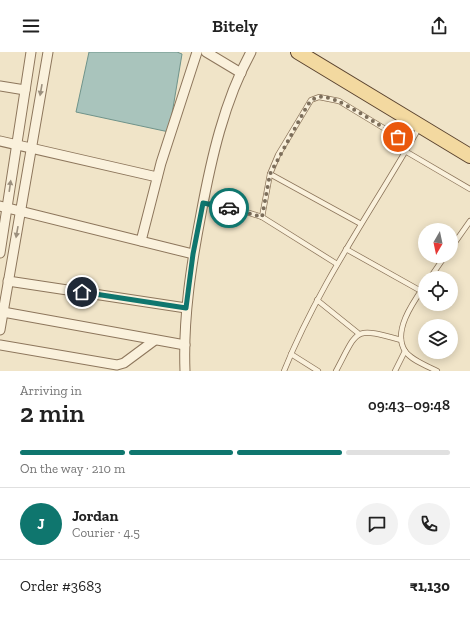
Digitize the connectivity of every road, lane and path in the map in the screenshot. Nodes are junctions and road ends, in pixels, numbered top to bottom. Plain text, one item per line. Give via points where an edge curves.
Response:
1 (31, 52) edge
2 (48, 52) edge
3 (197, 52) edge
4 (206, 52) edge
5 (250, 52) edge
6 (298, 52) edge
7 (314, 52) edge
8 (240, 73) junction
9 (0, 86) edge
10 (25, 90) junction
11 (420, 127) junction
12 (0, 141) edge
13 (410, 144) junction
14 (16, 145) junction
15 (470, 146) edge
16 (32, 149) junction
17 (405, 151) junction
18 (470, 156) edge
19 (270, 174) junction
20 (157, 177) junction
21 (470, 189) edge
22 (203, 203) junction
23 (4, 206) edge
24 (21, 210) junction
25 (262, 217) junction
26 (470, 221) edge
27 (360, 224) junction
28 (458, 238) edge
29 (141, 241) junction
30 (346, 249) junction
31 (0, 253) edge
32 (193, 254) junction
33 (337, 264) junction
34 (8, 281) junction
35 (418, 289) edge
36 (418, 296) edge
37 (317, 300) junction
38 (186, 308) junction
39 (3, 312) junction
40 (0, 330) edge
41 (358, 333) junction
42 (155, 340) junction
43 (401, 340) junction
44 (0, 345) edge
45 (185, 345) junction
46 (405, 351) junction
47 (291, 354) junction
48 (185, 371) edge
49 (284, 371) edge
50 (318, 371) edge
51 (336, 371) edge
52 (395, 371) edge
53 (437, 371) edge

1 - 10 street
2 -> 16 street
3 - 20 street
4 - 8 street
5 - 8 street
6 - 11 main road
7 - 15 main road
8 - 22 street via 224,117
9 - 10 street
10 - 14 street
11 - 13 lane
11 - 18 main road
12 - 14 street
13 - 17 lane
13 - 19 lane via 339,101 319,97 311,100 307,106
14 - 16 street
23 -> 14 street
16 - 20 street
16 - 24 street
17 - 21 lane
17 - 27 lane
19 - 25 lane
19 - 27 lane
20 - 29 street
22 - 25 lane
22 - 32 street
23 - 24 street
23 - 31 street
24 - 29 street
24 -> 34 street
25 - 33 lane
26 - 28 lane
27 - 30 lane
29 - 32 street
30 - 33 lane
30 - 35 lane
32 - 38 street
33 - 37 lane
34 - 38 street
34 - 39 street
36 - 43 lane via 405,319
37 - 41 lane
37 - 47 lane
38 - 45 street
39 - 40 street
39 - 42 street
41 - 43 lane via 365,331
41 - 51 lane
42 - 44 street via 124,363 117,365
42 - 45 street
43 - 46 lane
45 - 48 street
46 - 52 lane
46 - 53 lane
47 - 49 lane
47 - 50 lane

